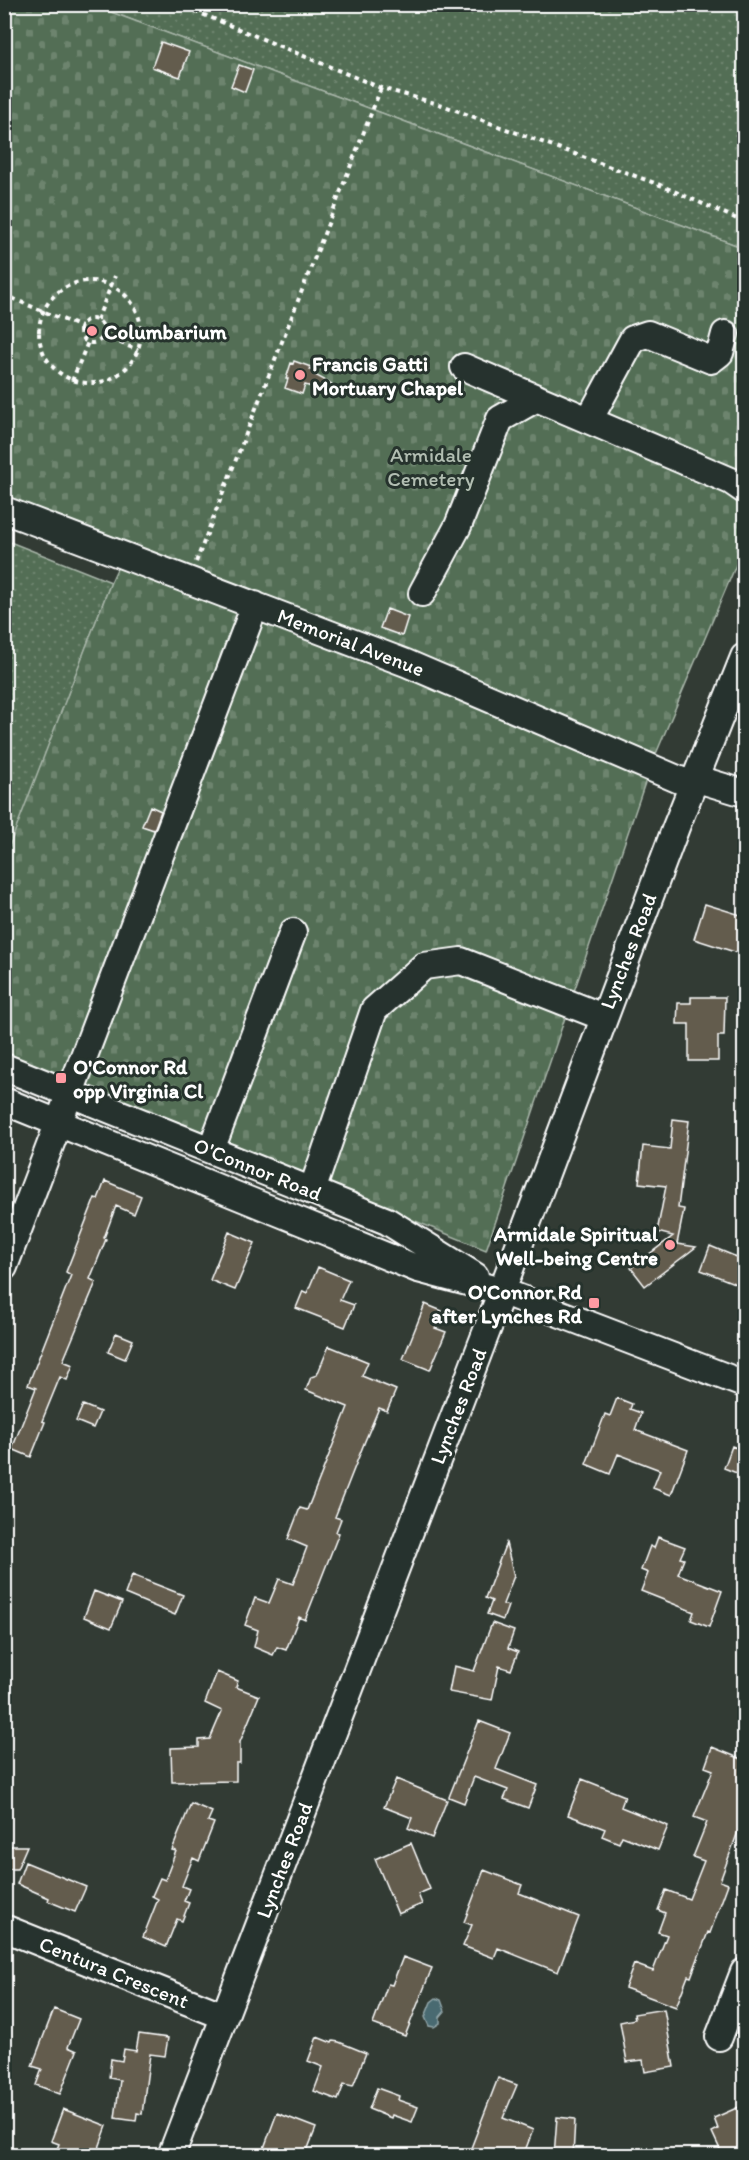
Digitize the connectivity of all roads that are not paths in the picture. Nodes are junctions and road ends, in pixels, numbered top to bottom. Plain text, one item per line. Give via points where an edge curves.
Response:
1 (725, 334) dead end
2 (464, 367) dead end
3 (537, 398) junction
4 (589, 420) junction
5 (744, 490) edge
6 (4, 510) edge
7 (422, 593) dead end
8 (255, 605) junction
9 (744, 657) edge
10 (693, 781) junction
11 (744, 793) edge
12 (293, 932) dead end
13 (603, 1017) junction
14 (4, 1067) edge
15 (71, 1093) junction
16 (4, 1101) edge
17 (60, 1123) junction
18 (211, 1150) junction
19 (312, 1191) junction
20 (4, 1267) edge
21 (501, 1291) junction
22 (744, 1384) edge
23 (4, 1928) edge
24 (744, 1972) edge
25 (224, 2016) junction
26 (719, 2037) dead end
27 (171, 2156) edge

1 - 4 street via 720,353 711,360 648,334 633,339
2 - 3 street
3 - 4 street
3 - 7 street via 500,419 458,526
4 - 5 street
6 - 8 street, Memorial Avenue
8 - 10 street, Memorial Avenue via 406,663 682,781
8 - 15 street
9 - 10 street, Lynches Road
10 - 11 street, Memorial Avenue
10 - 13 street, Lynches Road
12 - 18 street
13 - 19 street via 461,961 424,966 374,1010
13 - 21 street, Lynches Road
14 - 15 street, O'Connor Road
15 - 17 street
15 - 18 street, O'Connor Road
16 - 17 street, O'Connor Road
17 - 20 street
17 - 21 street, O'Connor Road via 418,1269
18 - 19 street, O'Connor Road
19 - 21 street, O'Connor Road via 387,1221
21 - 22 street, O'Connor Road
21 - 25 street, Lynches Road
23 - 25 street, Centura Crescent
24 - 26 street
25 - 27 street, Lynches Road

